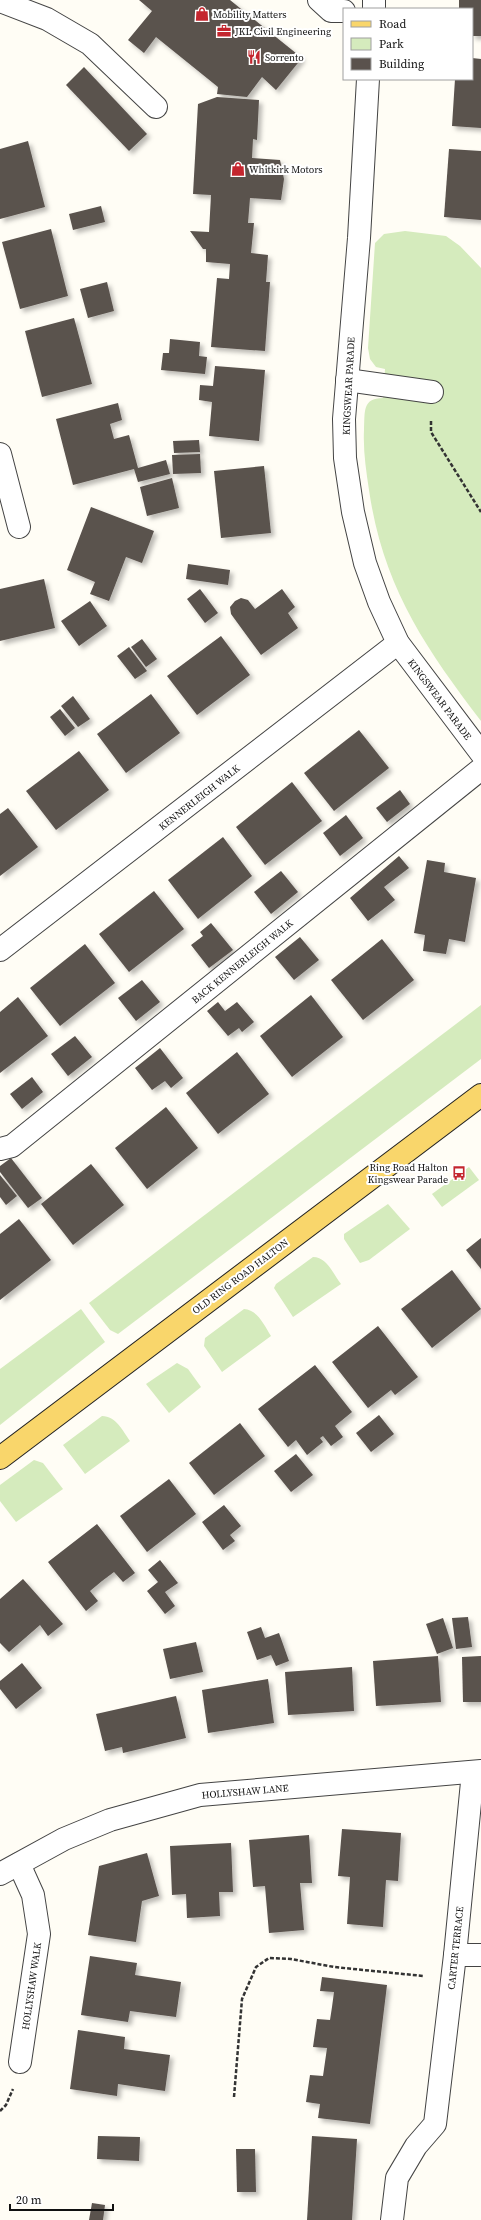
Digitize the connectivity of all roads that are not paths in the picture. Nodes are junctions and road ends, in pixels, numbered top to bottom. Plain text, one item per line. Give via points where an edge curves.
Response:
1 (319, 0) edge
2 (0, 1) edge
3 (343, 12) edge
4 (368, 80) edge
5 (156, 107) dead end
6 (347, 380) junction
7 (432, 392) road end
8 (0, 454) edge
9 (19, 527) dead end
10 (398, 643) junction
11 (481, 753) edge
12 (481, 769) edge
13 (0, 950) edge
14 (481, 1095) edge
15 (0, 1149) edge
16 (0, 1458) edge
17 (477, 1772) edge
18 (9, 1869) edge
19 (455, 1955) junction
20 (481, 1955) edge
21 (20, 2062) dead end
22 (392, 2220) edge

1 - 3 street via 331,11
2 - 5 street via 47,19 90,44
4 - 6 street, KINGSWEAR PARADE via 359,238
6 - 7 street
6 - 10 street, KINGSWEAR PARADE via 345,458 353,512 368,570
8 - 9 street
10 - 11 street, KINGSWEAR PARADE
10 - 13 street, KENNERLEIGH WALK
12 - 15 street, BACK KENNERLEIGH WALK via 12,1146
14 - 16 main road, OLD RING ROAD HALTON
17 - 18 street, HOLLYSHAW LANE via 200,1795 110,1820 64,1840
17 - 19 street, CARTER TERRACE
18 - 21 street, HOLLYSHAW WALK via 33,1896 39,1934
19 - 20 street
19 - 22 street, CARTER TERRACE via 435,2124 416,2146 397,2178

